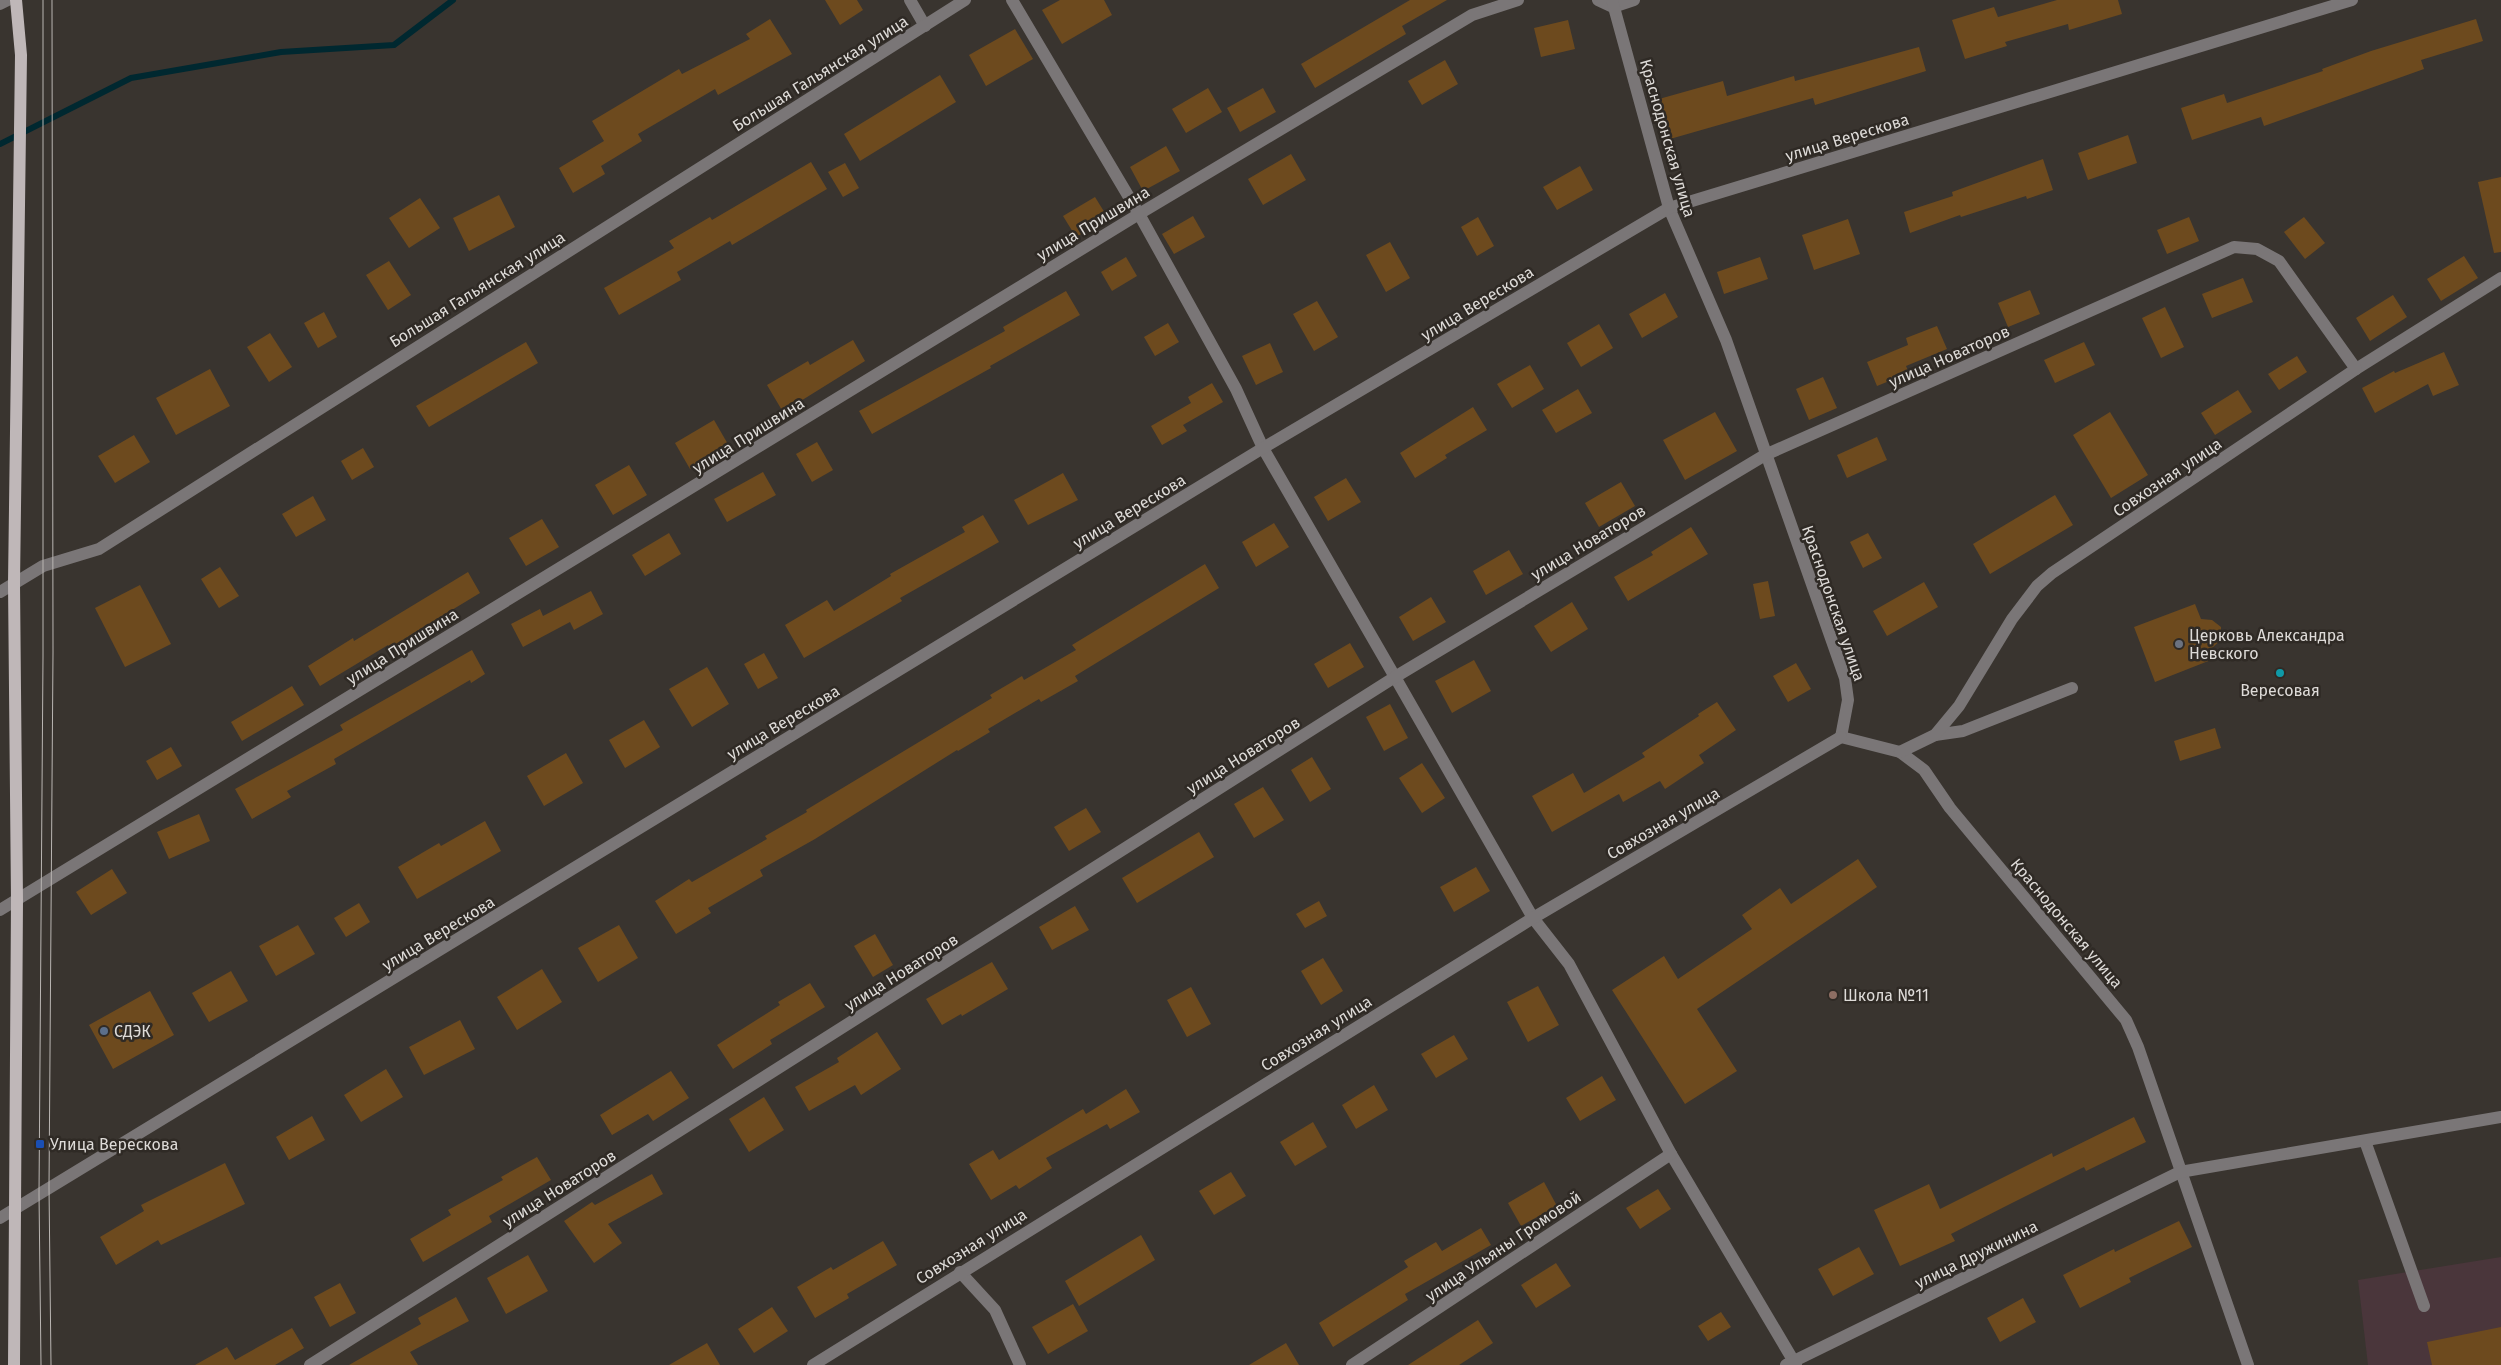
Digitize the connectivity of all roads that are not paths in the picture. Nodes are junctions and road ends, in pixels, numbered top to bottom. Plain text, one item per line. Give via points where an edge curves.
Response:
1 (8, 0) edge
2 (16, 0) edge
3 (910, 0) edge
4 (965, 0) edge
5 (1012, 0) edge
6 (1518, 0) edge
7 (1598, 0) edge
8 (1634, 0) edge
9 (2352, 0) edge
10 (1613, 3) edge
11 (0, 4) edge
12 (925, 26) junction
13 (1669, 208) junction
14 (1139, 214) junction
15 (2501, 278) edge
16 (2356, 369) junction
17 (1264, 448) junction
18 (1765, 455) junction
19 (14, 583) junction
20 (0, 592) edge
21 (1395, 678) junction
22 (2072, 688) dead end
23 (1935, 735) junction
24 (1841, 737) junction
25 (1900, 752) junction
26 (17, 900) junction
27 (0, 910) edge
28 (1534, 918) junction
29 (2501, 1116) edge
30 (2365, 1141) junction
31 (1671, 1154) junction
32 (2180, 1172) junction
33 (14, 1210) junction
34 (0, 1218) edge
35 (960, 1272) junction
36 (2424, 1306) dead end
37 (318, 1363) edge
38 (1792, 1364) edge
39 (14, 1365) edge
40 (813, 1365) edge
41 (1020, 1365) edge
42 (1352, 1365) edge
43 (2248, 1365) edge

1 - 11 street
2 - 19 main road via 20,55
3 - 12 street
4 - 12 street, Большая Гальянская улица
5 - 14 street
6 - 14 street, улица Пришвина via 1472,15
7 - 10 street
8 - 10 street
9 - 13 street, улица Верескова
10 - 13 street, Краснодонская улица
12 - 19 street, Большая Гальянская улица via 99,549 43,566
13 - 17 street, улица Верескова
13 - 18 street, Краснодонская улица via 1726,340
14 - 17 street via 1236,389
14 - 26 street, улица Пришвина
15 - 16 street, Совхозная улица
16 - 18 street, улица Новаторов via 2279,261 2257,249 2234,247
16 - 23 street, Совхозная улица via 2037,586 2012,619 1959,706
17 - 21 street
17 - 33 street, улица Верескова
18 - 21 street, улица Новаторов
18 - 24 street, Краснодонская улица via 1845,678 1848,700
19 - 20 street, Большая Гальянская улица
19 - 26 main road
21 - 28 street
21 - 37 street, улица Новаторов
22 - 23 street via 1963,731
23 - 25 street, Совхозная улица
24 - 25 street, Краснодонская улица
24 - 28 street, Совхозная улица
25 - 32 street, Краснодонская улица via 1924,770 1950,808 2126,1020
26 - 27 street, улица Пришвина
26 - 33 main road
28 - 31 street via 1569,964
28 - 35 street, Совхозная улица
29 - 30 street, улица Дружинина
30 - 32 street, улица Дружинина
30 - 36 street
31 - 38 street
31 - 42 street, улица Ульяны Громовой
32 - 38 street, улица Дружинина
32 - 43 street, Краснодонская улица
33 - 34 street, улица Верескова
33 - 39 main road
35 - 40 street, Совхозная улица
35 - 41 street via 995,1310

